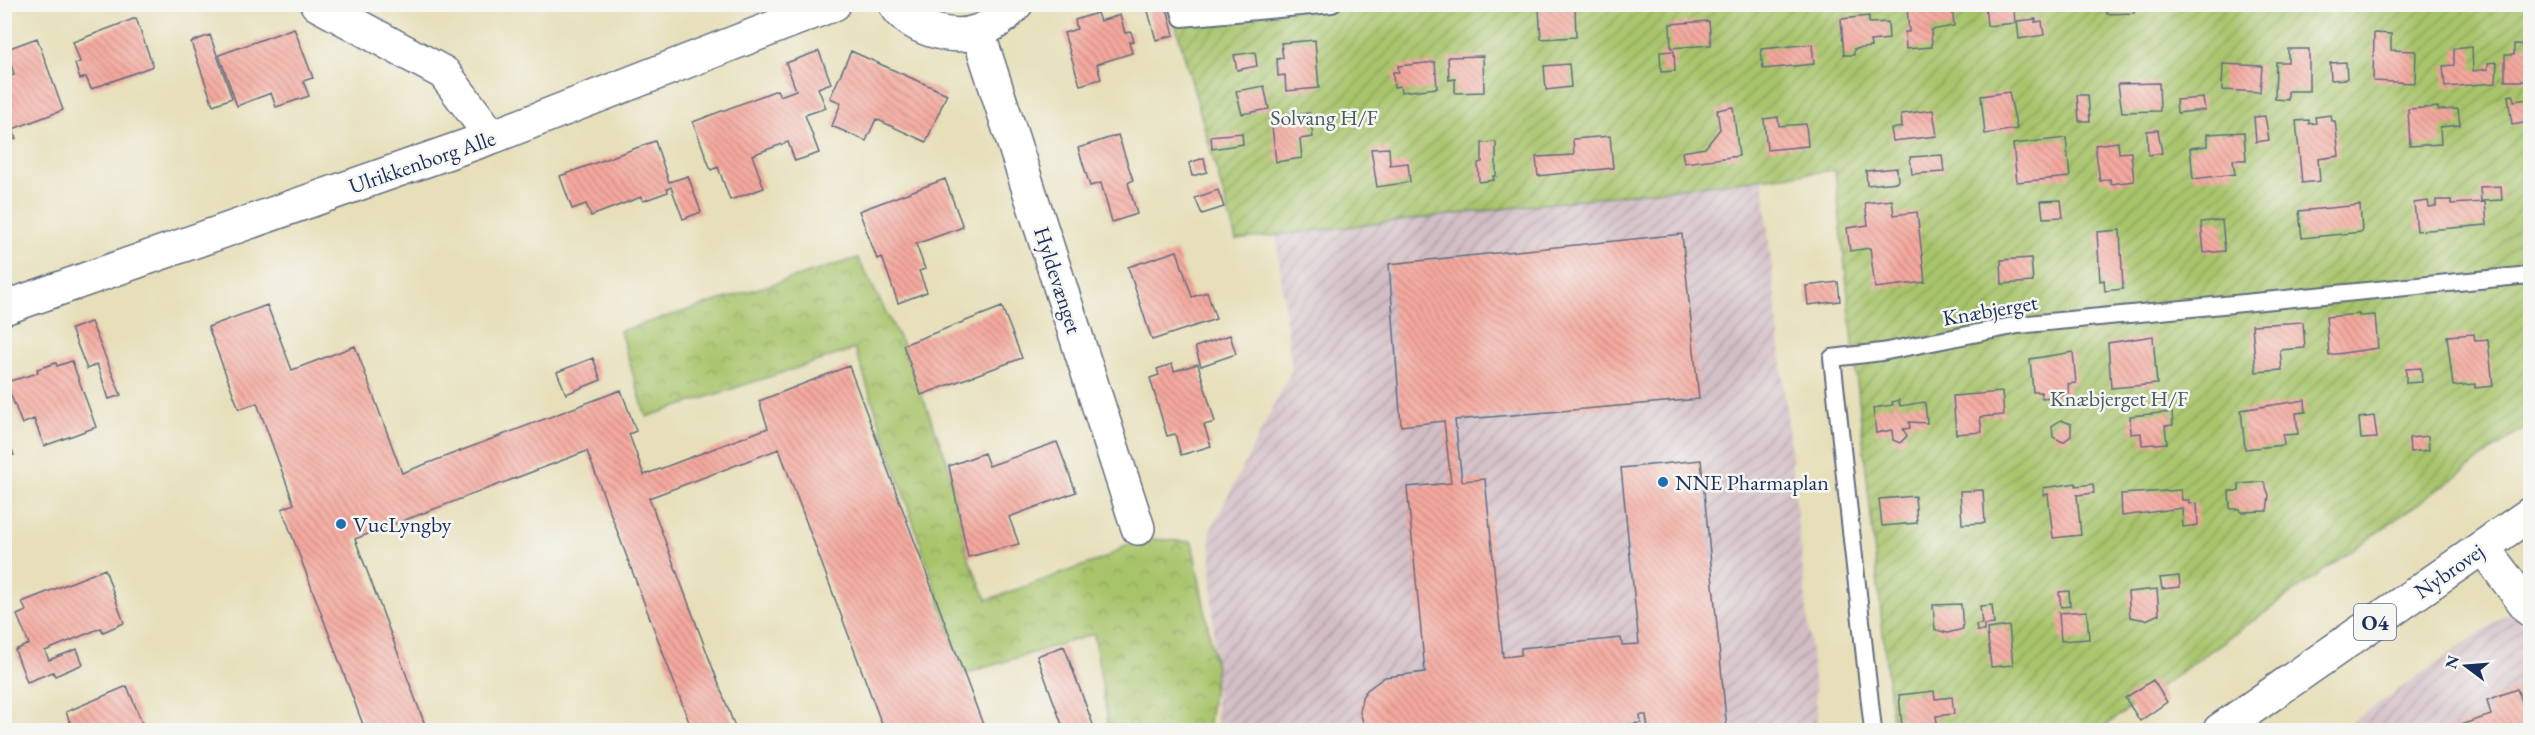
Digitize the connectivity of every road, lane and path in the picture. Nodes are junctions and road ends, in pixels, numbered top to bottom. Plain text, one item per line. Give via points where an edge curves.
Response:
1 (317, 4) edge
2 (834, 4) edge
3 (895, 4) edge
4 (1016, 4) edge
5 (1178, 4) edge
6 (1332, 4) edge
7 (978, 32) junction
8 (492, 137) junction
9 (2530, 274) edge
10 (4, 308) edge
11 (2530, 514) edge
12 (1138, 528) dead end
13 (2483, 548) junction
14 (2530, 610) edge
15 (1874, 730) edge
16 (2220, 730) edge

1 - 8 street via 444,73
2 - 8 street, Ulrikkenborg Alle
3 - 7 street via 922,27 949,34
4 - 7 street via 1003,19
5 - 6 lane via 1182,18
7 - 12 street, Hyldevænget
8 - 10 street, Ulrikkenborg Alle
9 - 15 lane, Knæbjerget via 2018,325 1832,358
11 - 13 street, Nybrovej / O4
13 - 14 street
13 - 16 street, Nybrovej / O4

